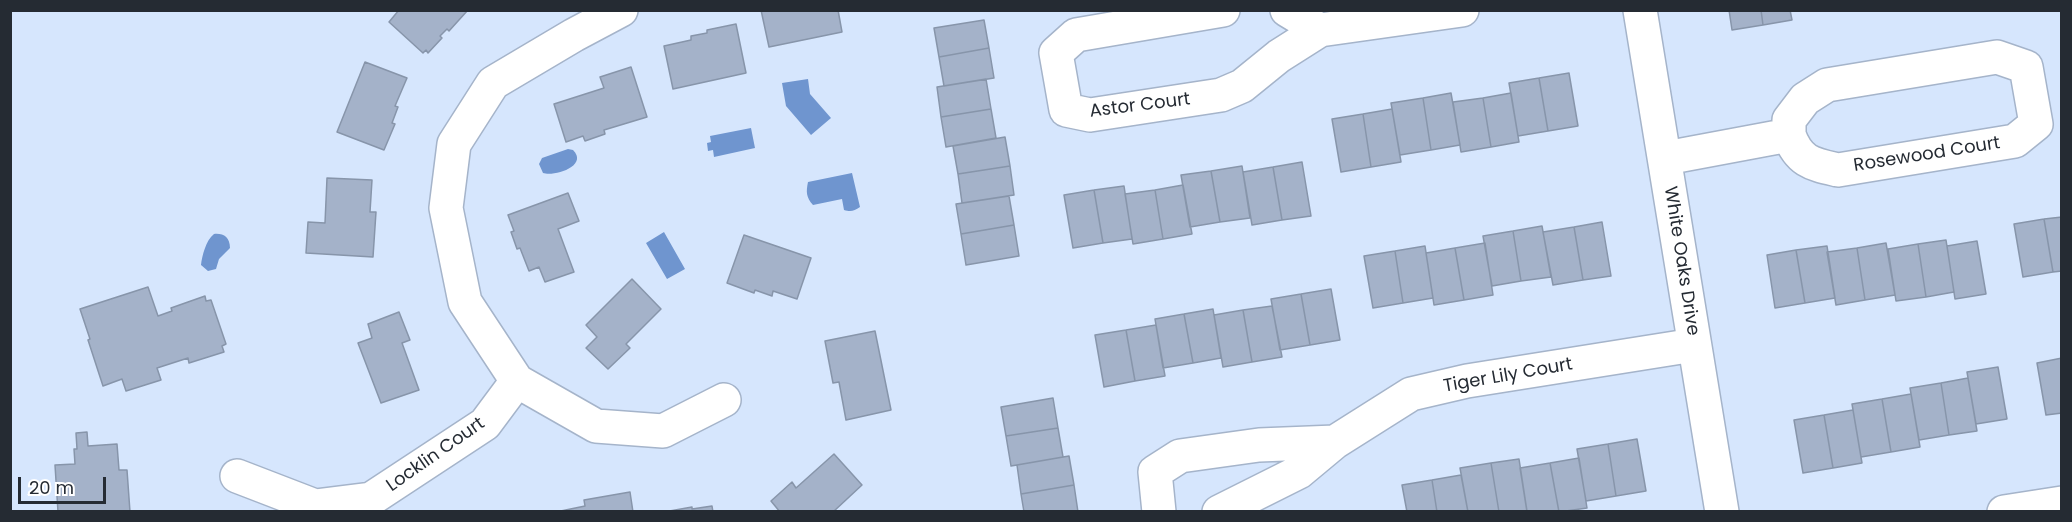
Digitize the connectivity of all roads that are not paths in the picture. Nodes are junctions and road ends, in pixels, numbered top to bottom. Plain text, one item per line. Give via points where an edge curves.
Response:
1 (621, 10) edge
2 (1223, 10) edge
3 (1287, 10) edge
4 (1462, 10) edge
5 (1640, 10) edge
6 (1400, 15) edge
7 (1320, 30) junction
8 (1789, 135) junction
9 (1666, 158) junction
10 (1694, 345) junction
11 (517, 381) junction
12 (724, 400) dead end
13 (1335, 442) junction
14 (237, 476) dead end
15 (2061, 503) edge
16 (1159, 512) edge
17 (1220, 512) edge
18 (1722, 512) edge
19 (2004, 512) edge

1 - 11 street via 493,83 454,144 446,208 465,302
2 - 7 street, Astor Court via 1076,34 1056,53 1066,110 1090,115 1221,95 1242,86
3 - 7 street
4 - 6 street, Astor Court
5 - 9 street, White Oaks Drive
6 - 7 street, Astor Court
8 - 8 street, Rosewood Court via 1789,120 1804,99 1827,85 1997,57 2026,67 2036,124 2015,141 1838,170 1814,164 1794,150
8 - 9 street
9 - 10 street, White Oaks Drive
10 - 13 street, Tiger Lily Court via 1467,381 1411,394
10 - 18 street, White Oaks Drive
11 - 12 street via 596,426 663,431
11 - 14 street, Locklin Court via 485,424 371,499 315,506
13 - 16 street via 1259,445 1180,456 1155,472
13 - 17 street, Tiger Lily Court via 1299,472
15 - 19 street

